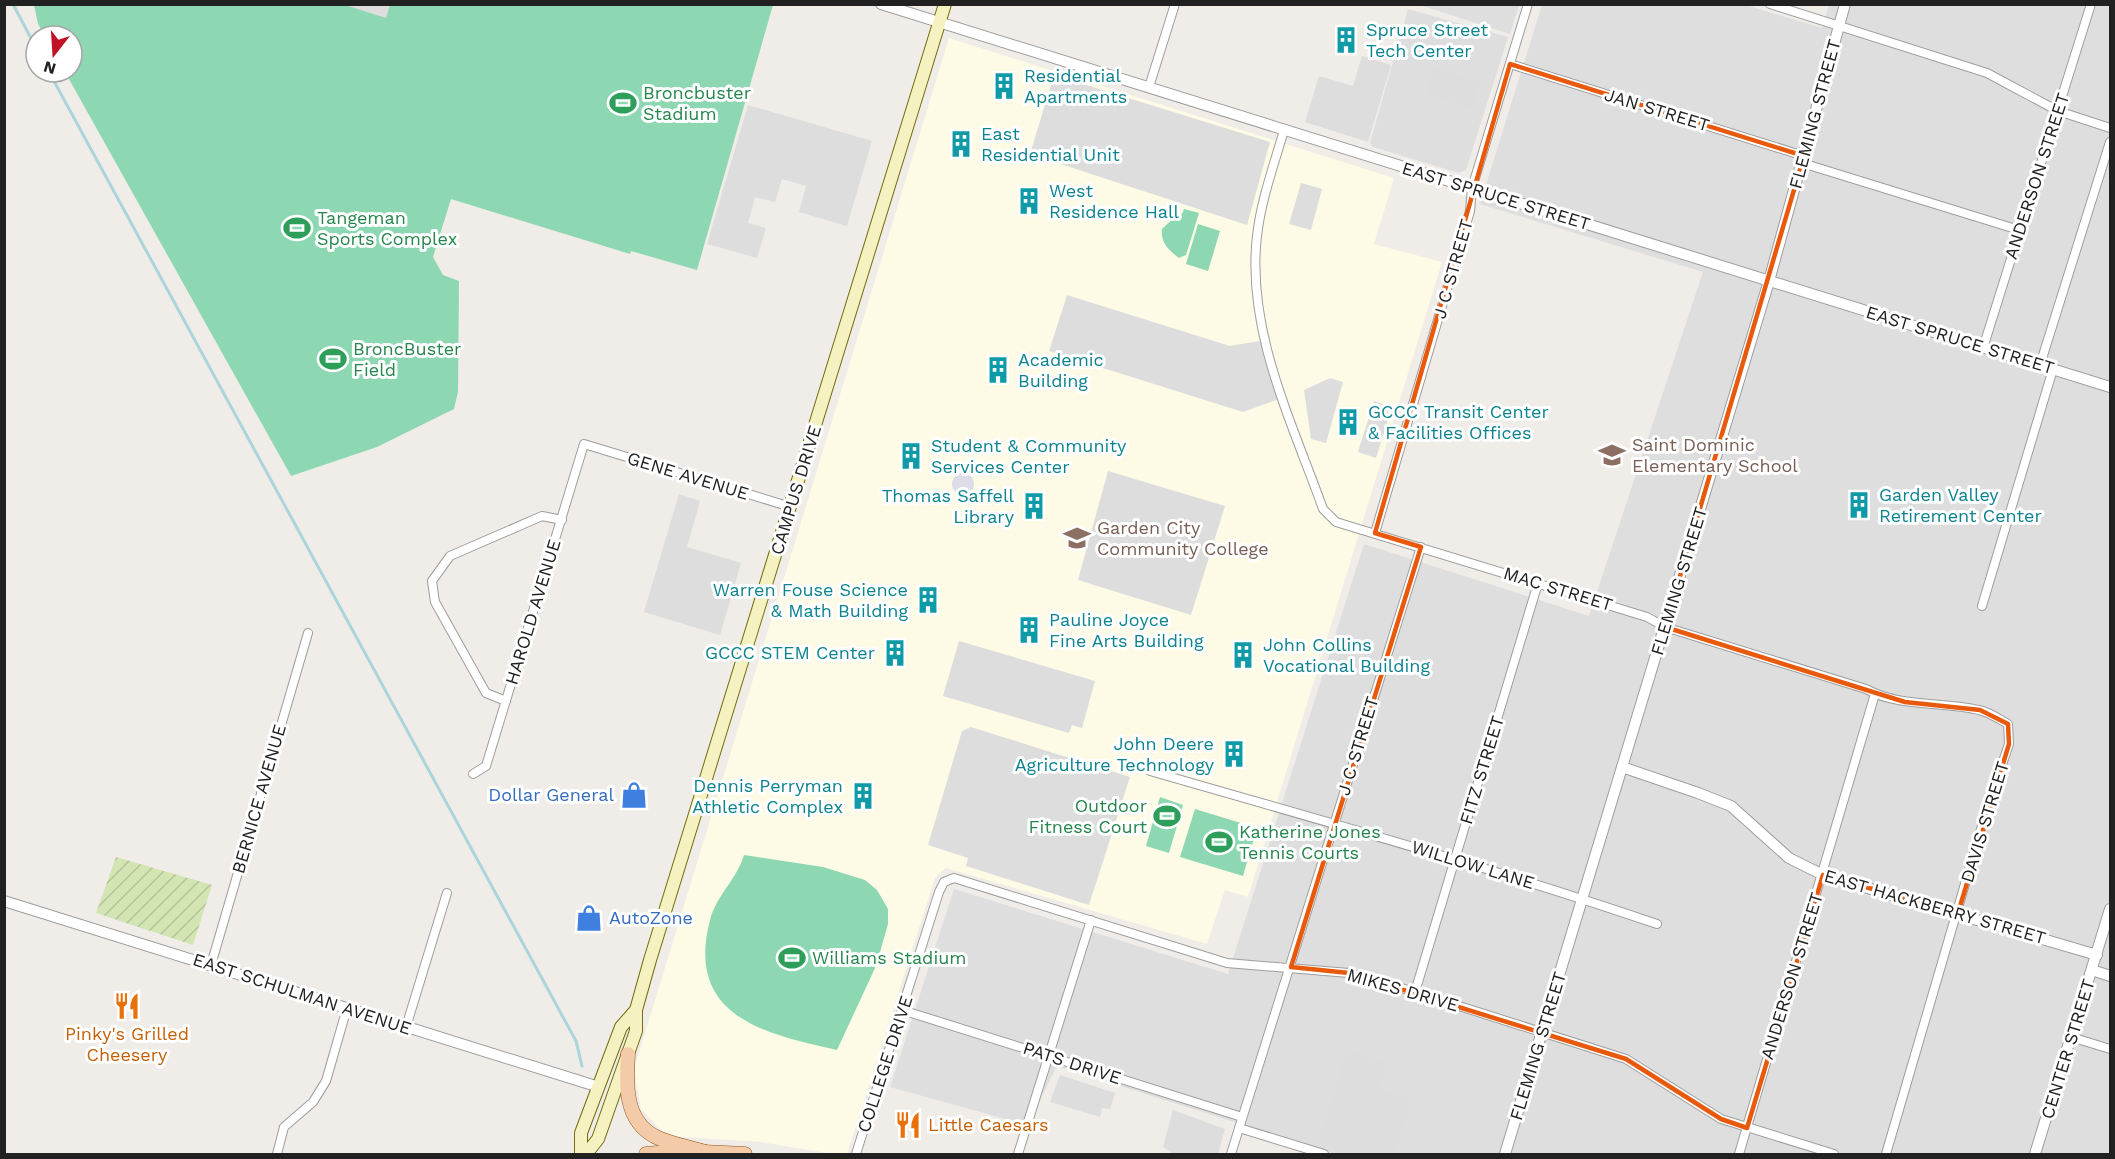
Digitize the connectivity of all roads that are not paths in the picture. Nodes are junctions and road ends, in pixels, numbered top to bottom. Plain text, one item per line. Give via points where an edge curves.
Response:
1 (881, 4) edge
2 (945, 4) edge
3 (1175, 4) edge
4 (1528, 4) edge
5 (1770, 4) edge
6 (1845, 4) edge
7 (2091, 4) edge
8 (939, 22) junction
9 (1840, 26) junction
10 (1510, 64) junction
11 (1149, 87) junction
12 (2058, 111) junction
13 (2110, 128) edge
14 (1284, 130) junction
15 (2110, 142) edge
16 (1803, 159) junction
17 (1472, 188) junction
18 (2019, 230) junction
19 (1770, 281) junction
20 (1983, 348) junction
21 (2040, 365) junction
22 (2053, 369) junction
23 (2110, 387) edge
24 (584, 444) joint
25 (791, 507) junction
26 (562, 520) junction
27 (1375, 533) junction
28 (1421, 547) junction
29 (1538, 583) junction
30 (1982, 606) dead end
31 (1665, 627) junction
32 (308, 633) dead end
33 (1875, 694) junction
34 (506, 701) junction
35 (1622, 767) junction
36 (1150, 771) dead end
37 (473, 774) dead end
38 (1334, 824) junction
39 (1455, 860) junction
40 (1823, 875) junction
41 (954, 878) joint
42 (447, 893) dead end
43 (1582, 899) junction
44 (4, 901) edge
45 (2110, 909) edge
46 (1958, 913) junction
47 (1090, 920) junction
48 (1657, 924) dead end
49 (2097, 955) junction
50 (211, 965) junction
51 (1291, 967) junction
52 (2092, 970) junction
53 (2110, 976) edge
54 (1415, 992) junction
55 (347, 1008) junction
56 (636, 1010) junction
57 (902, 1010) junction
58 (406, 1028) junction
59 (1542, 1033) junction
60 (2071, 1037) junction
61 (2110, 1049) edge
62 (628, 1054) junction
63 (1048, 1056) junction
64 (599, 1087) junction
65 (1242, 1117) junction
66 (1239, 1128) junction
67 (1747, 1128) junction
68 (705, 1152) junction
69 (277, 1155) edge
70 (581, 1155) edge
71 (586, 1155) edge
72 (646, 1155) edge
73 (745, 1155) edge
74 (856, 1155) edge
75 (1018, 1155) edge
76 (1231, 1155) edge
77 (1324, 1155) edge
78 (1505, 1155) edge
79 (1739, 1155) edge
80 (1834, 1155) edge
81 (1886, 1155) edge
82 (2035, 1155) edge

1 - 8 street, EAST SPRUCE STREET
2 - 8 main road, CAMPUS DRIVE
3 - 11 street
4 - 10 street, J C STREET
5 - 9 street
6 - 9 street, FLEMING STREET
7 - 12 street, ANDERSON STREET
8 - 11 street, EAST SPRUCE STREET
8 - 25 main road, CAMPUS DRIVE
9 - 12 street via 1987,73
9 - 16 street, FLEMING STREET
10 - 16 street, JAN STREET
10 - 17 street, J C STREET
11 - 14 street, EAST SPRUCE STREET
12 - 13 street
12 - 18 street, ANDERSON STREET
14 - 17 street, EAST SPRUCE STREET
14 - 27 street, MAC STREET via 1259,218 1256,247 1255,277 1264,334 1282,398 1323,508 1336,522
15 - 21 street
16 - 18 street, JAN STREET
16 - 19 street, FLEMING STREET
17 - 19 street, EAST SPRUCE STREET
17 - 27 street, J C STREET via 1470,211
18 - 20 street, ANDERSON STREET
19 - 20 street, EAST SPRUCE STREET
19 - 31 street, FLEMING STREET
20 - 21 street, EAST SPRUCE STREET
21 - 22 street, EAST SPRUCE STREET
22 - 23 street, EAST SPRUCE STREET
22 - 30 street
24 - 25 street, GENE AVENUE
24 - 26 street, HAROLD AVENUE
25 - 56 main road, CAMPUS DRIVE
26 - 34 street, HAROLD AVENUE
26 - 34 street via 542,516 450,556 432,581 435,602 486,693
27 - 28 street, MAC STREET
28 - 29 street, MAC STREET
28 - 38 street, J C STREET
29 - 31 street, MAC STREET via 1647,617
29 - 39 street, FITZ STREET
31 - 33 street, MAC STREET
31 - 35 street, FLEMING STREET
32 - 50 street, BERNICE AVENUE
33 - 40 street, ANDERSON STREET
33 - 46 street, DAVIS STREET via 1905,702 1980,710 2008,724 2009,744
34 - 37 street, HAROLD AVENUE via 486,766
35 - 40 street, EAST HACKBERRY STREET via 1731,806 1789,858
35 - 43 street, FLEMING STREET
36 - 38 street, WILLOW LANE
38 - 39 street, WILLOW LANE
38 - 51 street, J C STREET
39 - 43 street, WILLOW LANE
39 - 54 street, FITZ STREET
40 - 46 street, EAST HACKBERRY STREET
40 - 67 street, ANDERSON STREET
41 - 47 street, MIKES DRIVE
41 - 57 street, COLLEGE DRIVE via 944,882 939,892
42 - 58 street
43 - 48 street, WILLOW LANE
43 - 59 street, FLEMING STREET
44 - 50 street, EAST SCHULMAN AVENUE
45 - 49 street, CENTER STREET
46 - 49 street, EAST HACKBERRY STREET
46 - 81 street, DAVIS STREET
47 - 51 street, MIKES DRIVE via 1227,963
47 - 63 street
49 - 52 street, CENTER STREET
50 - 55 street, EAST SCHULMAN AVENUE
51 - 54 street, MIKES DRIVE via 1349,973
51 - 65 street, J C STREET
52 - 53 street
52 - 60 street, CENTER STREET
54 - 59 street, MIKES DRIVE
55 - 58 street, EAST SCHULMAN AVENUE
55 - 69 street via 326,1081 312,1102 284,1127
56 - 62 main road, CAMPUS DRIVE via 636,1031
56 - 64 main road, CAMPUS DRIVE via 621,1027
57 - 63 street, PATS DRIVE
57 - 74 street, COLLEGE DRIVE
58 - 64 street, EAST SCHULMAN AVENUE
59 - 67 street, MIKES DRIVE via 1626,1059 1721,1119
59 - 78 street, FLEMING STREET
60 - 61 street
60 - 82 street, CENTER STREET
62 - 68 main road via 628,1099 635,1116 655,1136
62 - 71 main road, CAMPUS DRIVE via 598,1139
63 - 65 street, PATS DRIVE
63 - 75 street
64 - 70 main road, CAMPUS DRIVE via 581,1133
65 - 66 street, J C STREET
66 - 76 street
66 - 77 street
67 - 79 street, ANDERSON STREET
67 - 80 street, MIKES DRIVE
68 - 72 main road
68 - 73 main road

